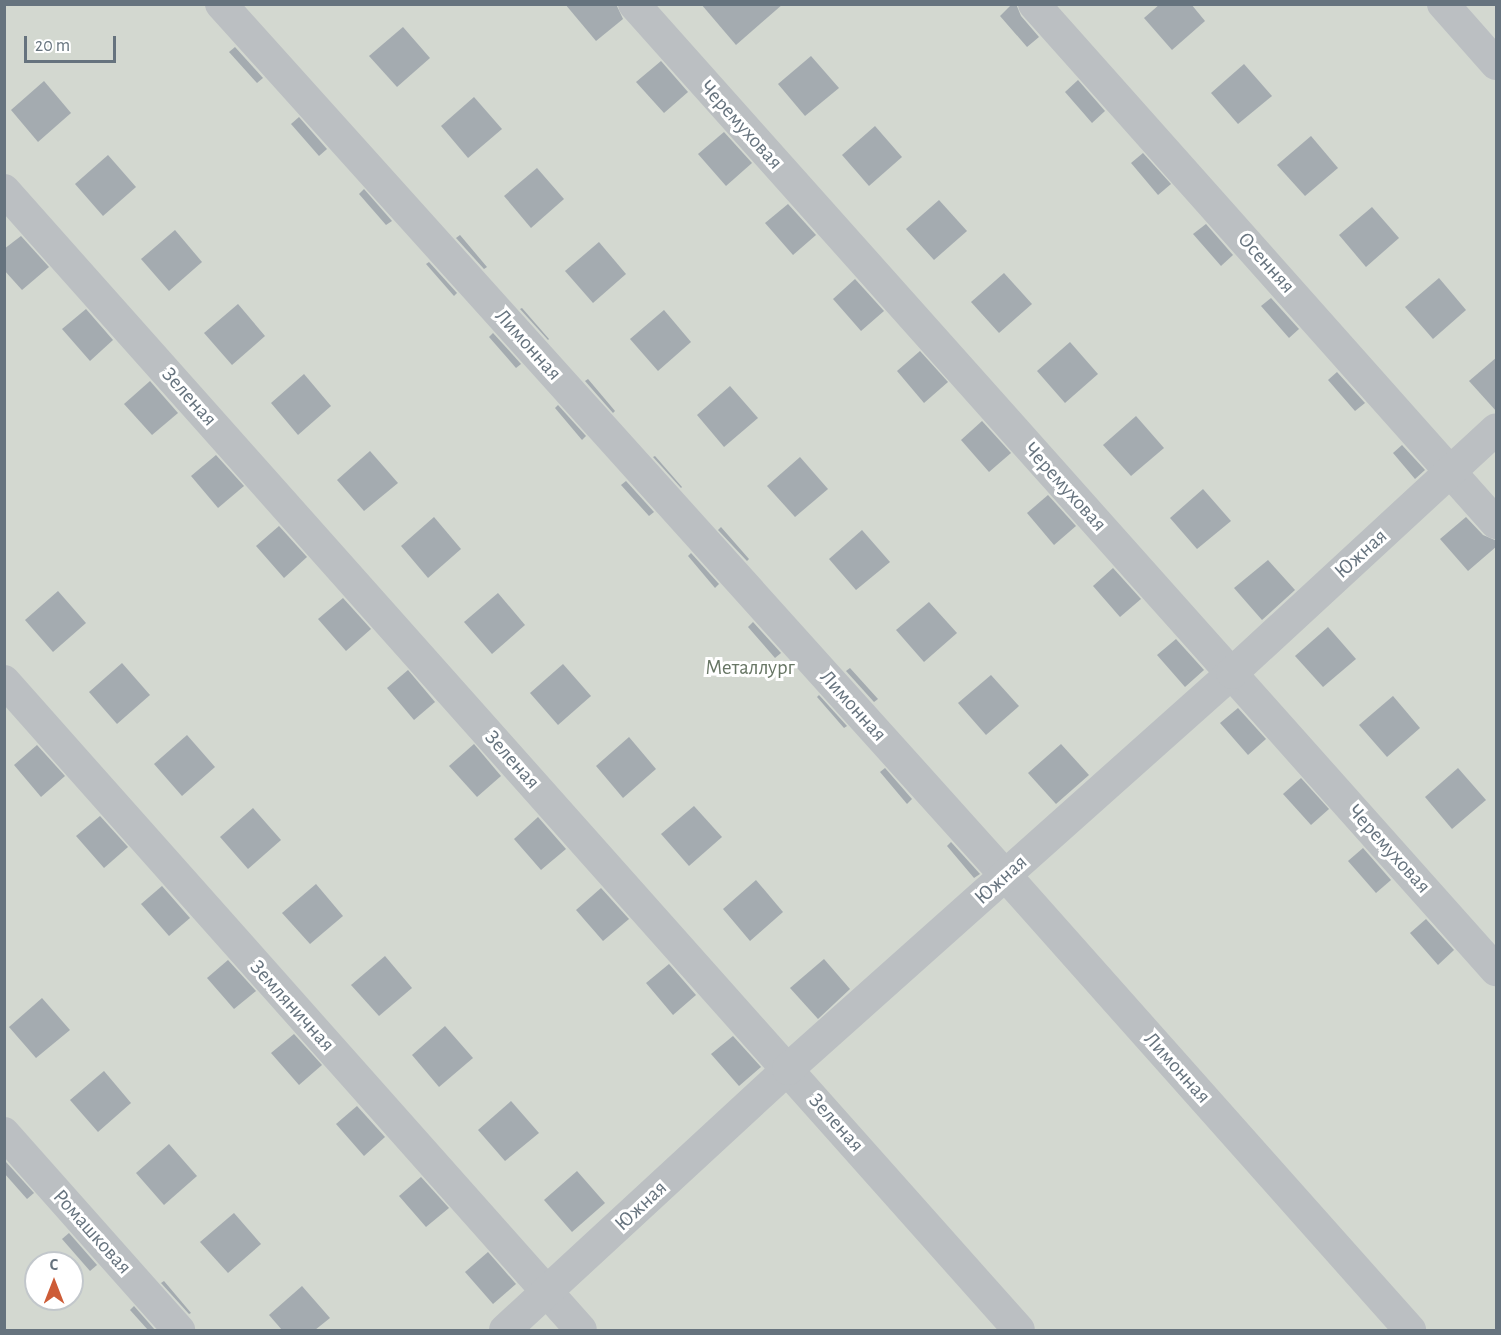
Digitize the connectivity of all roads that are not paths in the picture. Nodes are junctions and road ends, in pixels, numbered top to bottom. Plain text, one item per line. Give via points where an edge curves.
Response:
1 (221, 4) edge
2 (634, 4) edge
3 (1034, 4) edge
4 (1443, 4) edge
5 (1497, 64) edge
6 (4, 190) edge
7 (1497, 429) edge
8 (1451, 471) junction
9 (1497, 523) edge
10 (1232, 672) junction
11 (4, 681) edge
12 (1006, 876) junction
13 (1497, 970) edge
14 (788, 1069) junction
15 (4, 1133) edge
16 (547, 1293) junction
17 (179, 1330) edge
18 (505, 1330) edge
19 (581, 1330) edge
20 (1019, 1330) edge
21 (1410, 1330) edge

1 - 12 street, Лимонная
2 - 10 street, Черемуховая
3 - 8 street, Осенняя
4 - 5 street
6 - 14 street, Зеленая
7 - 8 street, Южная
8 - 9 street, Осенняя
8 - 10 street, Южная
10 - 12 street, Южная
10 - 13 street, Черемуховая
11 - 16 street, Земляничная
12 - 14 street, Южная
12 - 21 street, Лимонная
14 - 16 street, Южная
14 - 20 street, Зеленая
15 - 17 street, Ромашковая
16 - 18 street, Южная
16 - 19 street, Земляничная

